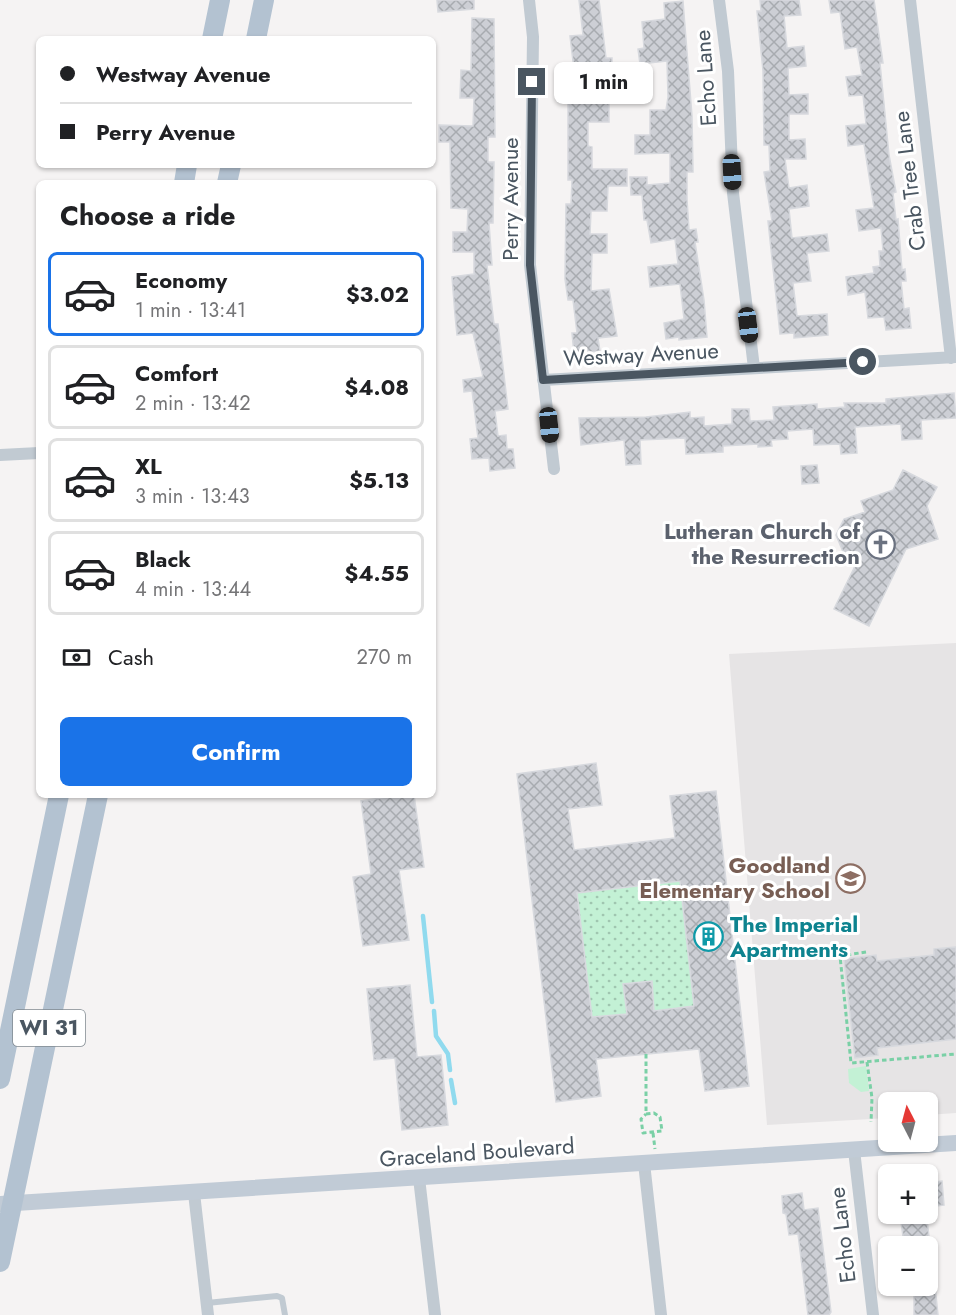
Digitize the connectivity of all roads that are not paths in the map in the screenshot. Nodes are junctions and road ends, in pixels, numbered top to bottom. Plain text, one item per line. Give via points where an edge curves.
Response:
1 (220, 0) edge
2 (264, 0) edge
3 (529, 0) edge
4 (720, 0) edge
5 (910, 0) edge
6 (213, 36) edge
7 (257, 36) edge
8 (953, 357) edge
9 (753, 369) junction
10 (543, 380) junction
11 (36, 453) edge
12 (0, 455) edge
13 (554, 469) dead end
14 (58, 798) edge
15 (97, 798) edge
16 (0, 1079) edge
17 (956, 1143) edge
18 (854, 1150) junction
19 (644, 1163) junction
20 (419, 1178) junction
21 (194, 1193) junction
22 (6, 1204) edge
23 (0, 1262) edge
24 (208, 1309) edge
25 (285, 1315) edge
26 (435, 1315) edge
27 (662, 1315) edge
28 (873, 1315) edge

1 - 6 main road
2 - 7 main road
3 - 10 street, Perry Avenue via 533,37 530,265
4 - 9 street, Echo Lane via 728,71 733,193
5 - 8 street, Crab Tree Lane
8 - 9 street, Westway Avenue
9 - 10 street, Westway Avenue
10 - 13 street, Perry Avenue
11 - 12 street
14 - 16 main road, WI 31
15 - 22 main road, WI 31
17 - 18 street, Graceland Boulevard
18 - 19 street, Graceland Boulevard
18 - 28 street, Echo Lane
19 - 20 street, Graceland Boulevard
19 - 27 street
20 - 21 street, Graceland Boulevard
20 - 26 street
21 - 22 street, Graceland Boulevard
21 - 24 street
22 - 23 main road, WI 31
24 - 25 lane via 277,1296 282,1298

